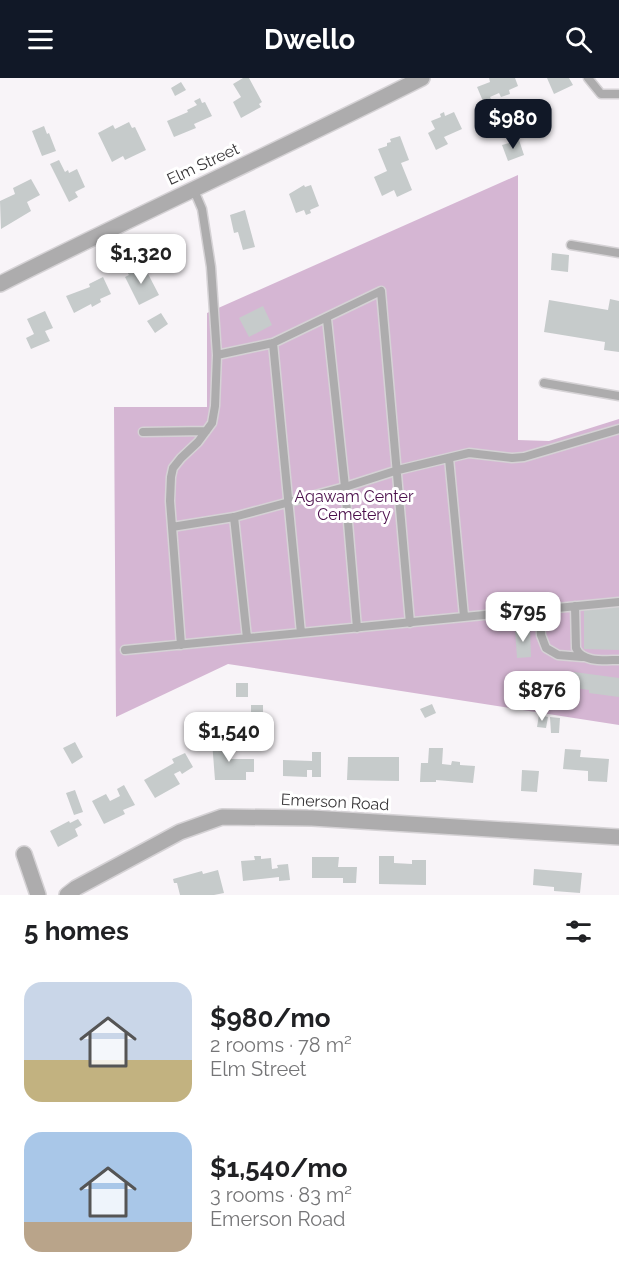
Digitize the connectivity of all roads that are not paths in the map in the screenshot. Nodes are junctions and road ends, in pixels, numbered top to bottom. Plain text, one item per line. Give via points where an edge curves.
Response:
1 (422, 78) edge
2 (588, 78) edge
3 (619, 94) edge
4 (193, 188) junction
5 (571, 245) dead end
6 (619, 253) edge
7 (0, 284) edge
8 (327, 319) junction
9 (273, 343) junction
10 (217, 355) junction
11 (544, 383) dead end
12 (619, 396) edge
13 (619, 429) edge
14 (206, 431) junction
15 (143, 432) dead end
16 (449, 458) junction
17 (398, 470) junction
18 (345, 488) junction
19 (290, 503) junction
20 (234, 517) junction
21 (172, 526) junction
22 (619, 602) edge
23 (575, 606) junction
24 (540, 609) junction
25 (464, 616) junction
26 (410, 623) junction
27 (357, 628) junction
28 (301, 633) junction
29 (247, 638) junction
30 (181, 645) junction
31 (125, 650) dead end
32 (582, 657) junction
33 (619, 660) edge
34 (619, 837) edge
35 (24, 854) dead end
36 (38, 895) edge
37 (68, 895) edge

1 - 4 street, Elm Street
2 - 3 lane via 601,94
4 - 7 street, Elm Street
4 - 10 lane via 202,209 211,267
5 - 6 lane
8 - 9 lane
8 - 17 lane via 381,291
8 - 18 lane
9 - 10 lane
9 - 19 lane
10 - 14 lane via 215,406
11 - 12 lane
13 - 16 lane via 524,457 469,453
14 - 15 lane
14 - 21 lane via 173,468 169,488
16 - 17 lane
16 - 25 lane
17 - 18 lane
17 - 26 lane
18 - 19 lane
18 - 27 lane
19 - 20 lane
19 - 28 lane
20 - 21 lane
20 - 29 lane
21 - 30 lane
22 - 23 lane
23 - 24 lane
23 - 32 lane via 576,648
24 - 25 lane
24 - 32 lane via 546,648 558,655
25 - 26 lane
26 - 27 lane
27 - 28 lane
28 - 29 lane
29 - 30 lane
30 - 31 lane
32 - 33 lane
34 - 37 street, Emerson Road via 312,818 222,817 180,832
35 - 36 street

